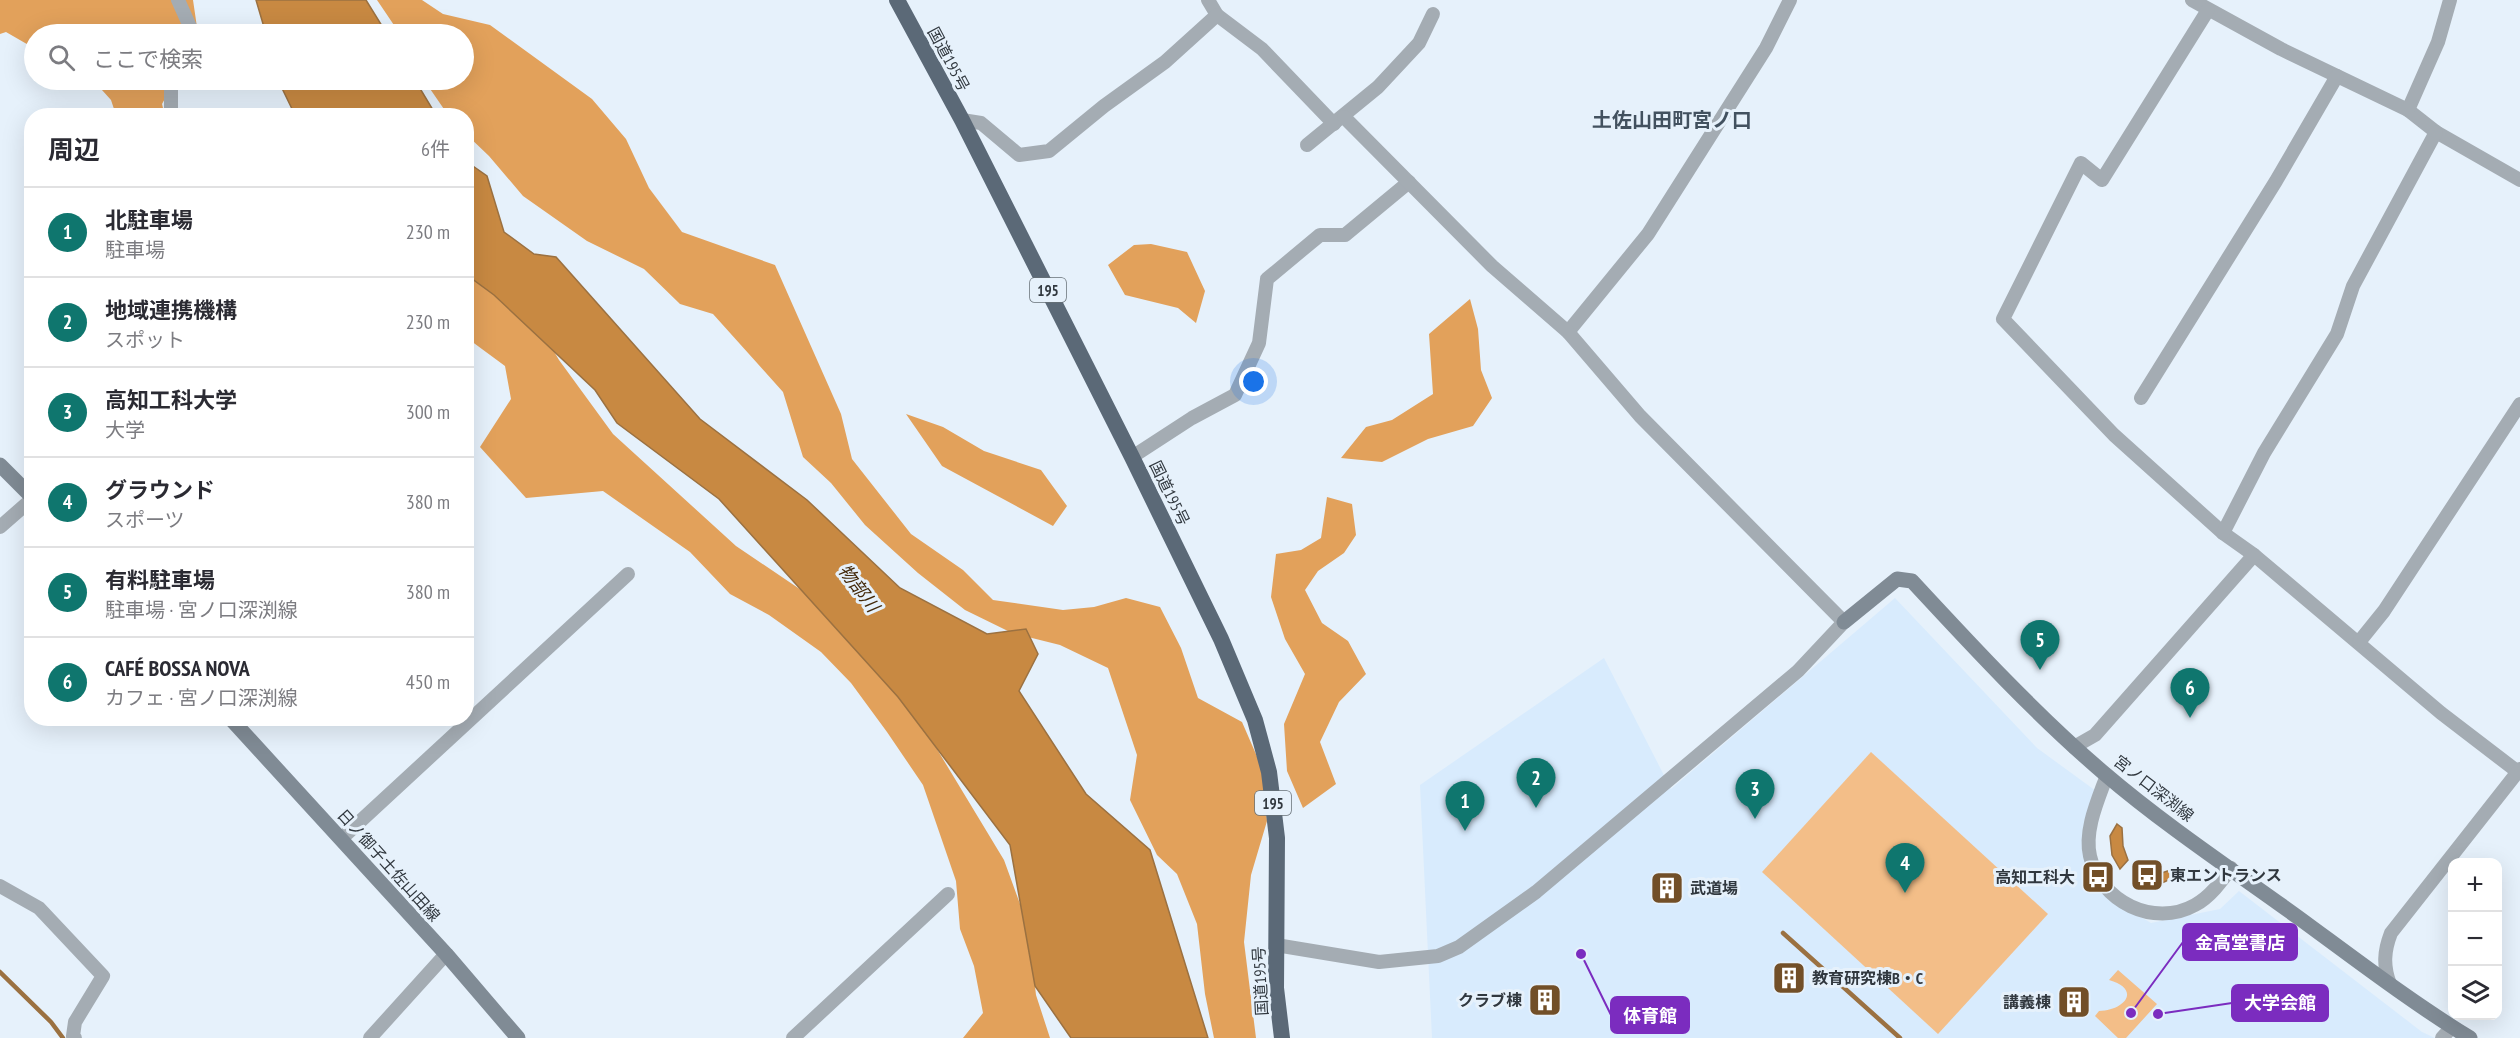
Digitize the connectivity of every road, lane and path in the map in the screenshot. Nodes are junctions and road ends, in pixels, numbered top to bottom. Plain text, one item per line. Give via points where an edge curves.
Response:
1 (178, 0) edge
2 (897, 0) edge
3 (1208, 0) edge
4 (1790, 0) edge
5 (2192, 0) edge
6 (2450, 0) edge
7 (2208, 10) junction
8 (1217, 15) junction
9 (1433, 15) dead end
10 (190, 24) edge
11 (2337, 76) junction
12 (171, 90) edge
13 (171, 108) edge
14 (2408, 110) junction
15 (962, 120) junction
16 (1339, 120) junction
17 (2436, 132) junction
18 (1307, 145) dead end
19 (2520, 180) edge
20 (1408, 182) junction
21 (1568, 332) junction
22 (2141, 398) dead end
23 (2520, 404) edge
24 (1132, 457) junction
25 (0, 465) edge
26 (24, 490) edge
27 (24, 505) edge
28 (0, 526) edge
29 (2223, 533) junction
30 (2254, 555) junction
31 (628, 574) dead end
32 (1844, 622) junction
33 (2359, 642) junction
34 (474, 716) edge
35 (237, 726) edge
36 (463, 726) edge
37 (2074, 747) junction
38 (2519, 771) edge
39 (2107, 775) junction
40 (341, 839) junction
41 (2231, 868) junction
42 (0, 886) edge
43 (948, 894) dead end
44 (1276, 945) junction
45 (446, 954) junction
46 (2390, 984) junction
47 (2447, 1032) edge
48 (75, 1038) edge
49 (370, 1038) edge
50 (518, 1038) edge
51 (794, 1038) edge
52 (1282, 1038) edge
53 (2470, 1038) edge

1 - 10 street
2 - 15 highway, 国道195号 / 195
3 - 8 street
4 - 21 street via 1766,48 1648,234
5 - 7 street
6 - 14 street via 2438,42
7 - 11 street
7 - 29 street via 2102,180 2081,163 2003,319 2114,435
8 - 15 street via 1165,62 1049,151 1019,155 981,123
8 - 16 street via 1262,49
9 - 16 street via 1419,43 1378,87
11 - 14 street
11 - 22 street
12 - 13 street
14 - 17 street
15 - 24 highway, 国道195号 / 195
16 - 18 street
16 - 20 street
17 - 19 street
17 - 29 street via 2353,286 2337,334 2264,453
20 - 21 street via 1492,266
20 - 24 street via 1345,235 1320,235 1267,279 1259,343 1235,395
21 - 32 street via 1640,416
23 - 33 street via 2384,611
24 - 44 highway, 国道195号 / 195 via 1221,639 1255,720 1269,772 1277,838
25 - 26 main road
27 - 28 street
29 - 30 street
30 - 33 street
30 - 37 street via 2095,735
31 - 34 street
32 - 37 main road, 宮ノ口深渕線 via 1897,579 1912,581 2004,680
32 - 44 street via 1798,671 1536,892 1459,947 1438,956 1379,962
33 - 38 street via 2441,713
35 - 40 main road, 日ノ御子土佐山田線
36 - 40 street
37 - 39 main road, 宮ノ口深渕線
38 - 46 street via 2391,933 2384,951
39 - 41 main road, 宮ノ口深渕線
39 - 41 street via 2088,835 2090,856 2099,880 2112,896 2151,913 2176,912 2196,905
40 - 45 main road, 日ノ御子土佐山田線
41 - 46 main road, 宮ノ口深渕線
42 - 48 street via 39,908 104,976 75,1022
43 - 51 street
44 - 52 highway, 国道195号 / 195
45 - 49 street
45 - 50 main road, 日ノ御子土佐山田線
46 - 47 main road, 宮ノ口深渕線
47 - 53 main road, 宮ノ口深渕線

